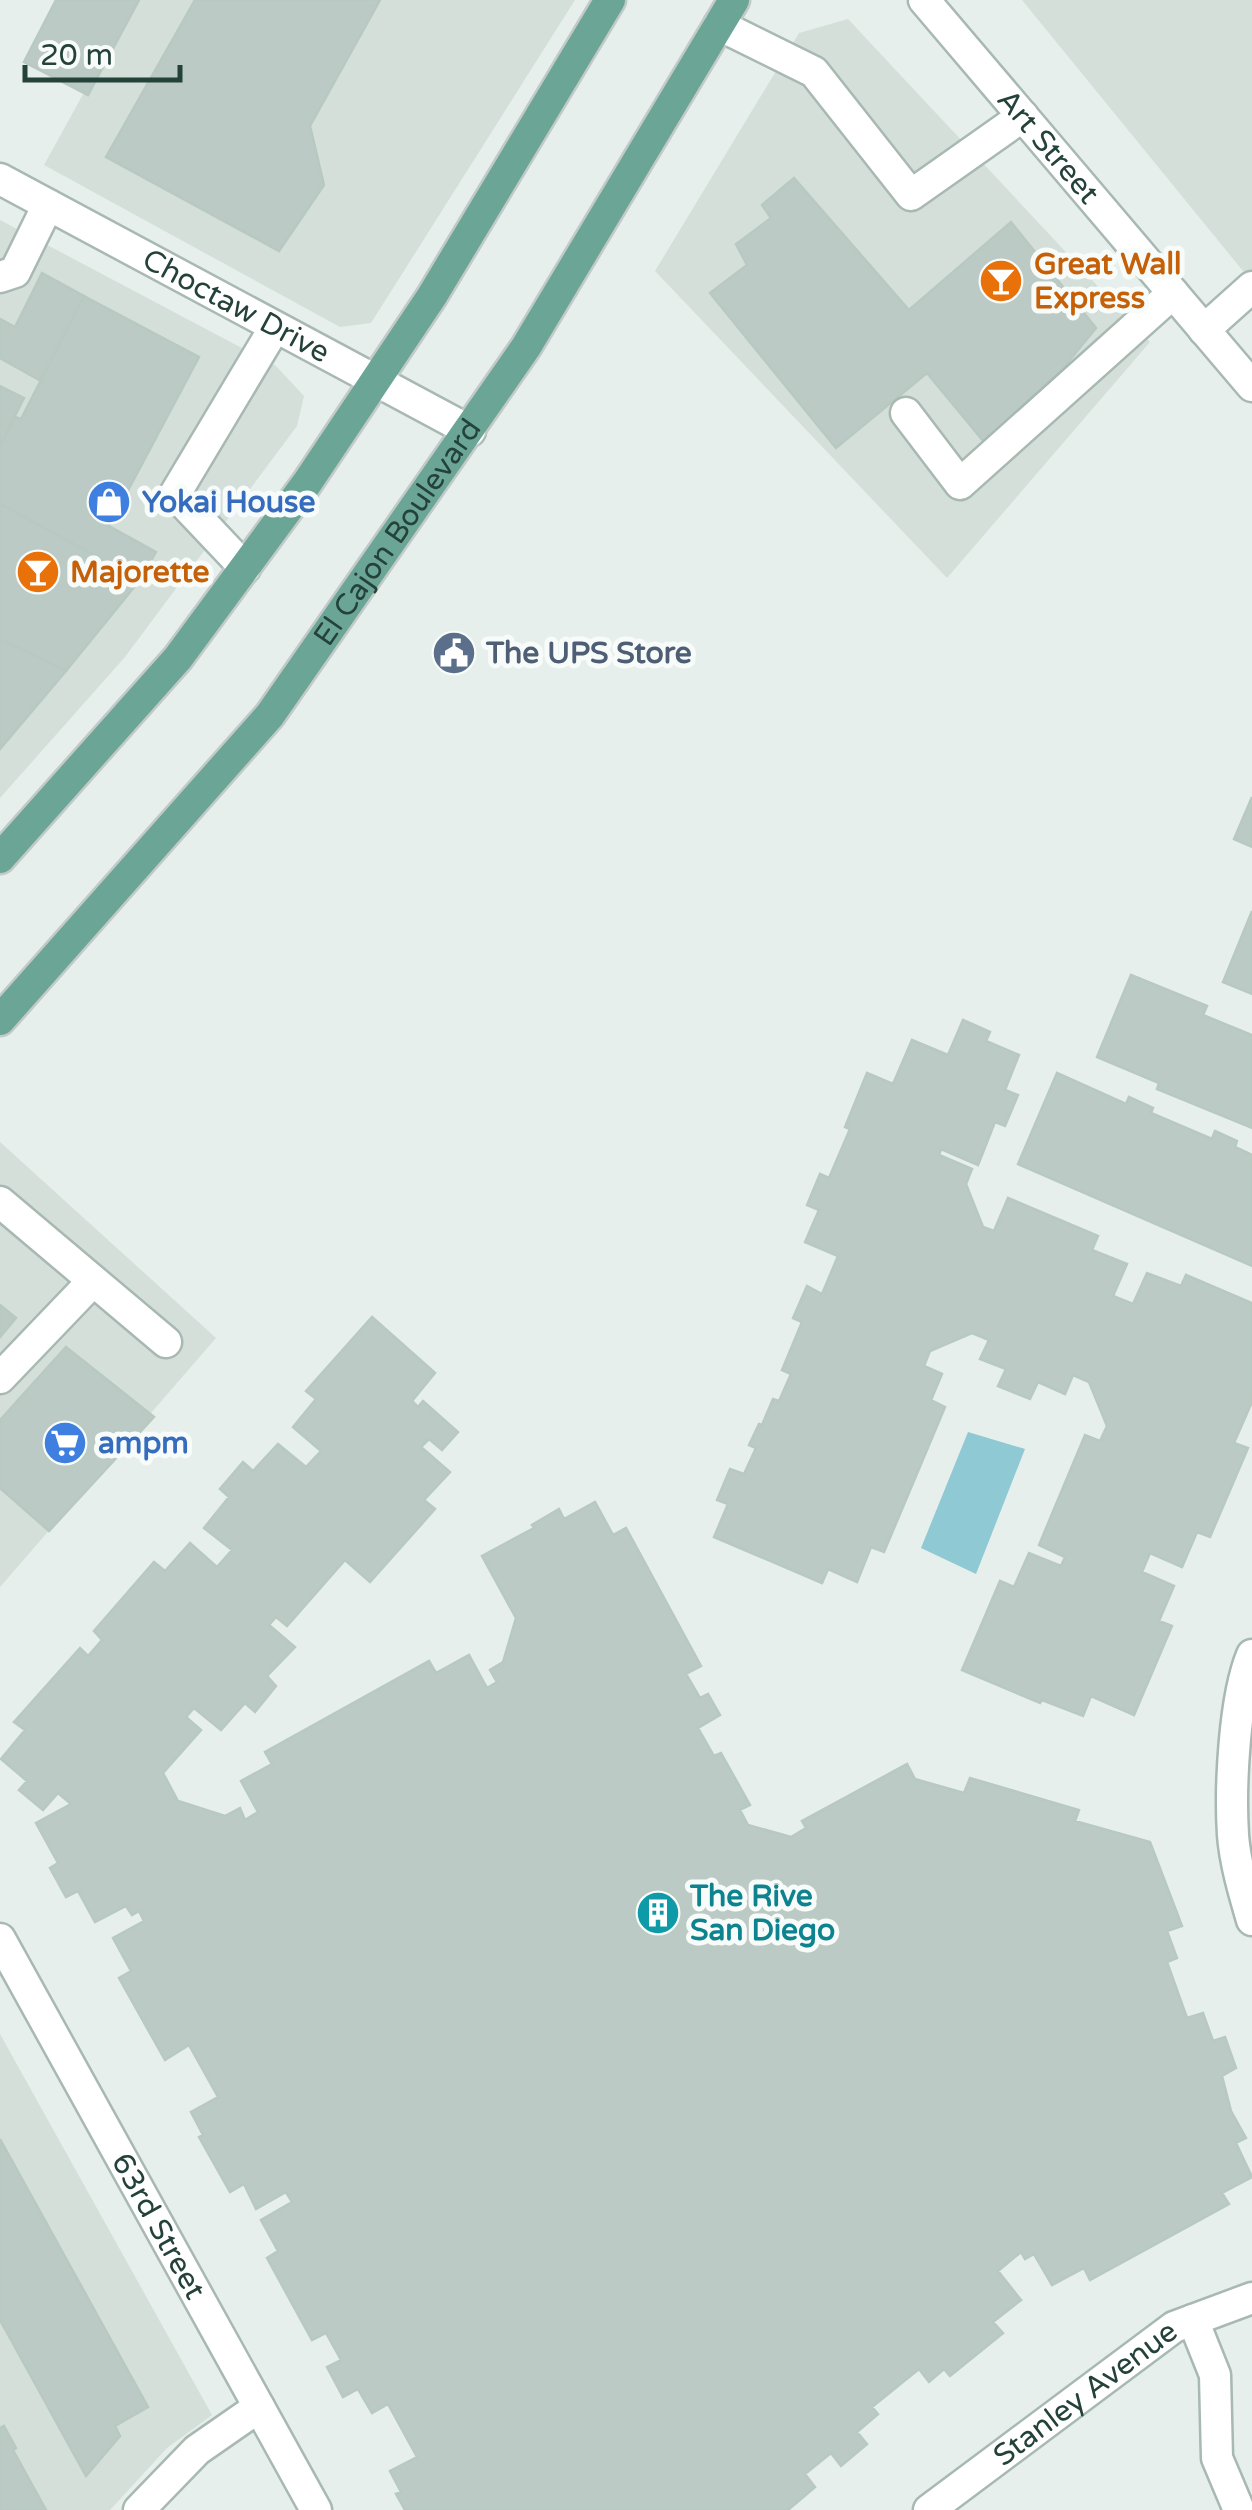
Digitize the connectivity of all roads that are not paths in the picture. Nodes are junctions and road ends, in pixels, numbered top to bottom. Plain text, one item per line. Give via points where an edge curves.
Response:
1 (610, 0) edge
2 (924, 0) edge
3 (726, 12) edge
4 (1023, 116) junction
5 (0, 179) edge
6 (48, 205) junction
7 (0, 277) edge
8 (1252, 287) edge
9 (1173, 293) junction
10 (275, 327) junction
11 (1204, 330) junction
12 (376, 380) junction
13 (1252, 386) edge
14 (906, 413) dead end
15 (470, 431) junction
16 (245, 568) junction
17 (0, 858) edge
18 (0, 1020) edge
19 (0, 1202) edge
20 (92, 1282) junction
21 (166, 1342) dead end
22 (0, 1378) edge
23 (1252, 1655) edge
24 (1252, 1920) edge
25 (0, 1939) edge
26 (1252, 2298) edge
27 (1192, 2320) junction
28 (260, 2407) junction
29 (139, 2510) edge
30 (316, 2510) edge
31 (929, 2510) edge
32 (1239, 2510) edge

1 - 12 main road
2 - 4 street, Art Street
3 - 4 street via 814,72 912,196
3 - 15 main road, El Cajon Boulevard
4 - 9 street, Art Street
5 - 6 street, Choctaw Drive
6 - 7 street via 15,272
6 - 10 street, Choctaw Drive
8 - 11 street
9 - 11 street, Art Street
9 - 14 street via 960,484
10 - 12 street, Choctaw Drive
10 - 16 street via 175,494
11 - 13 street, Art Street
12 - 15 street, Choctaw Drive
12 - 16 main road
15 - 18 main road, El Cajon Boulevard via 270,715
16 - 17 main road via 178,658
19 - 20 street
20 - 21 street
20 - 22 street
23 - 24 street via 1234,1764 1233,1837
25 - 28 street, 63rd Street
26 - 27 street, Stanley Avenue
27 - 31 street, Stanley Avenue via 1102,2377
27 - 32 street via 1215,2375 1217,2458
28 - 29 street via 197,2450
28 - 30 street, 63rd Street

